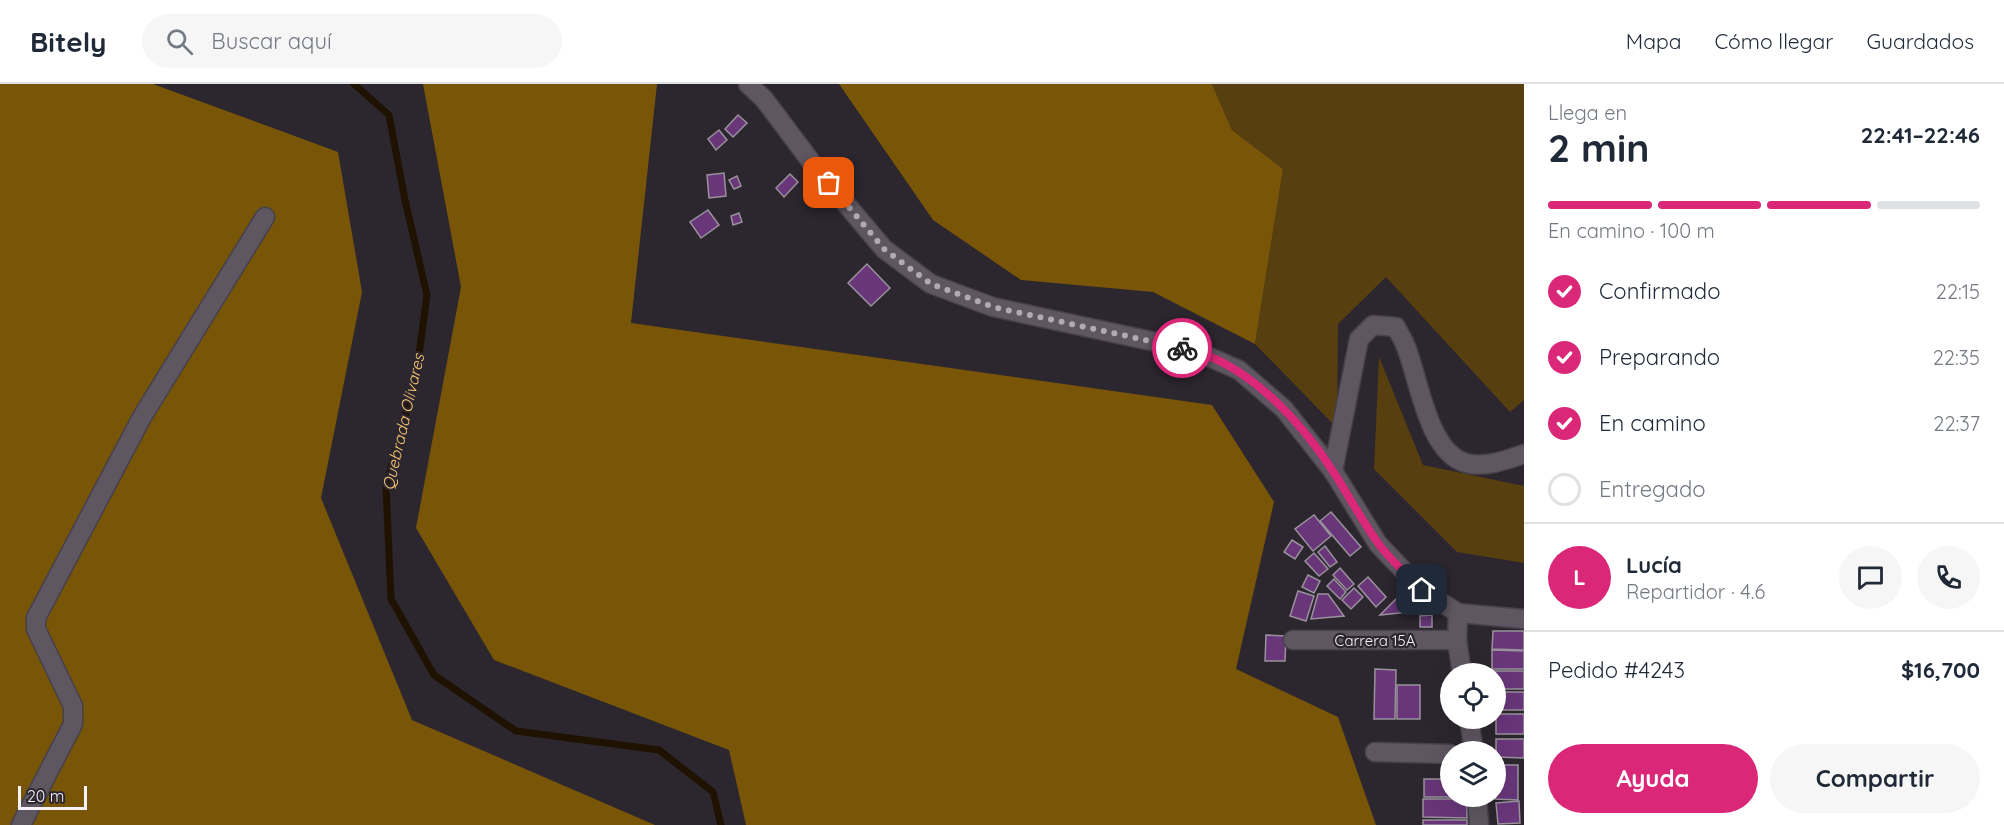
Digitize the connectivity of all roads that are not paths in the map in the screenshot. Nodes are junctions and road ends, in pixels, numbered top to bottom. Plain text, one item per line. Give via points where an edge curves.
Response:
1 (748, 84) edge
2 (265, 217) dead end
3 (1524, 453) edge
4 (1333, 471) junction
5 (1458, 613) junction
6 (1524, 619) edge
7 (1293, 640) dead end
8 (1457, 640) junction
9 (1460, 663) edge
10 (1375, 752) dead end
11 (1440, 754) edge
12 (1478, 807) edge
13 (21, 825) edge
14 (1479, 825) edge

1 - 4 street via 884,249 931,284 993,307 1193,350 1239,370 1284,409
2 - 13 street via 142,417 36,618 36,629 73,706 73,724
3 - 4 street via 1489,464 1464,463 1446,450 1431,426 1396,327 1373,326 1359,339
4 - 5 street via 1378,544 1422,590
5 - 6 street
5 - 8 street
7 - 8 street, Carrera 15A
8 - 9 street
10 - 11 street
12 - 14 street

